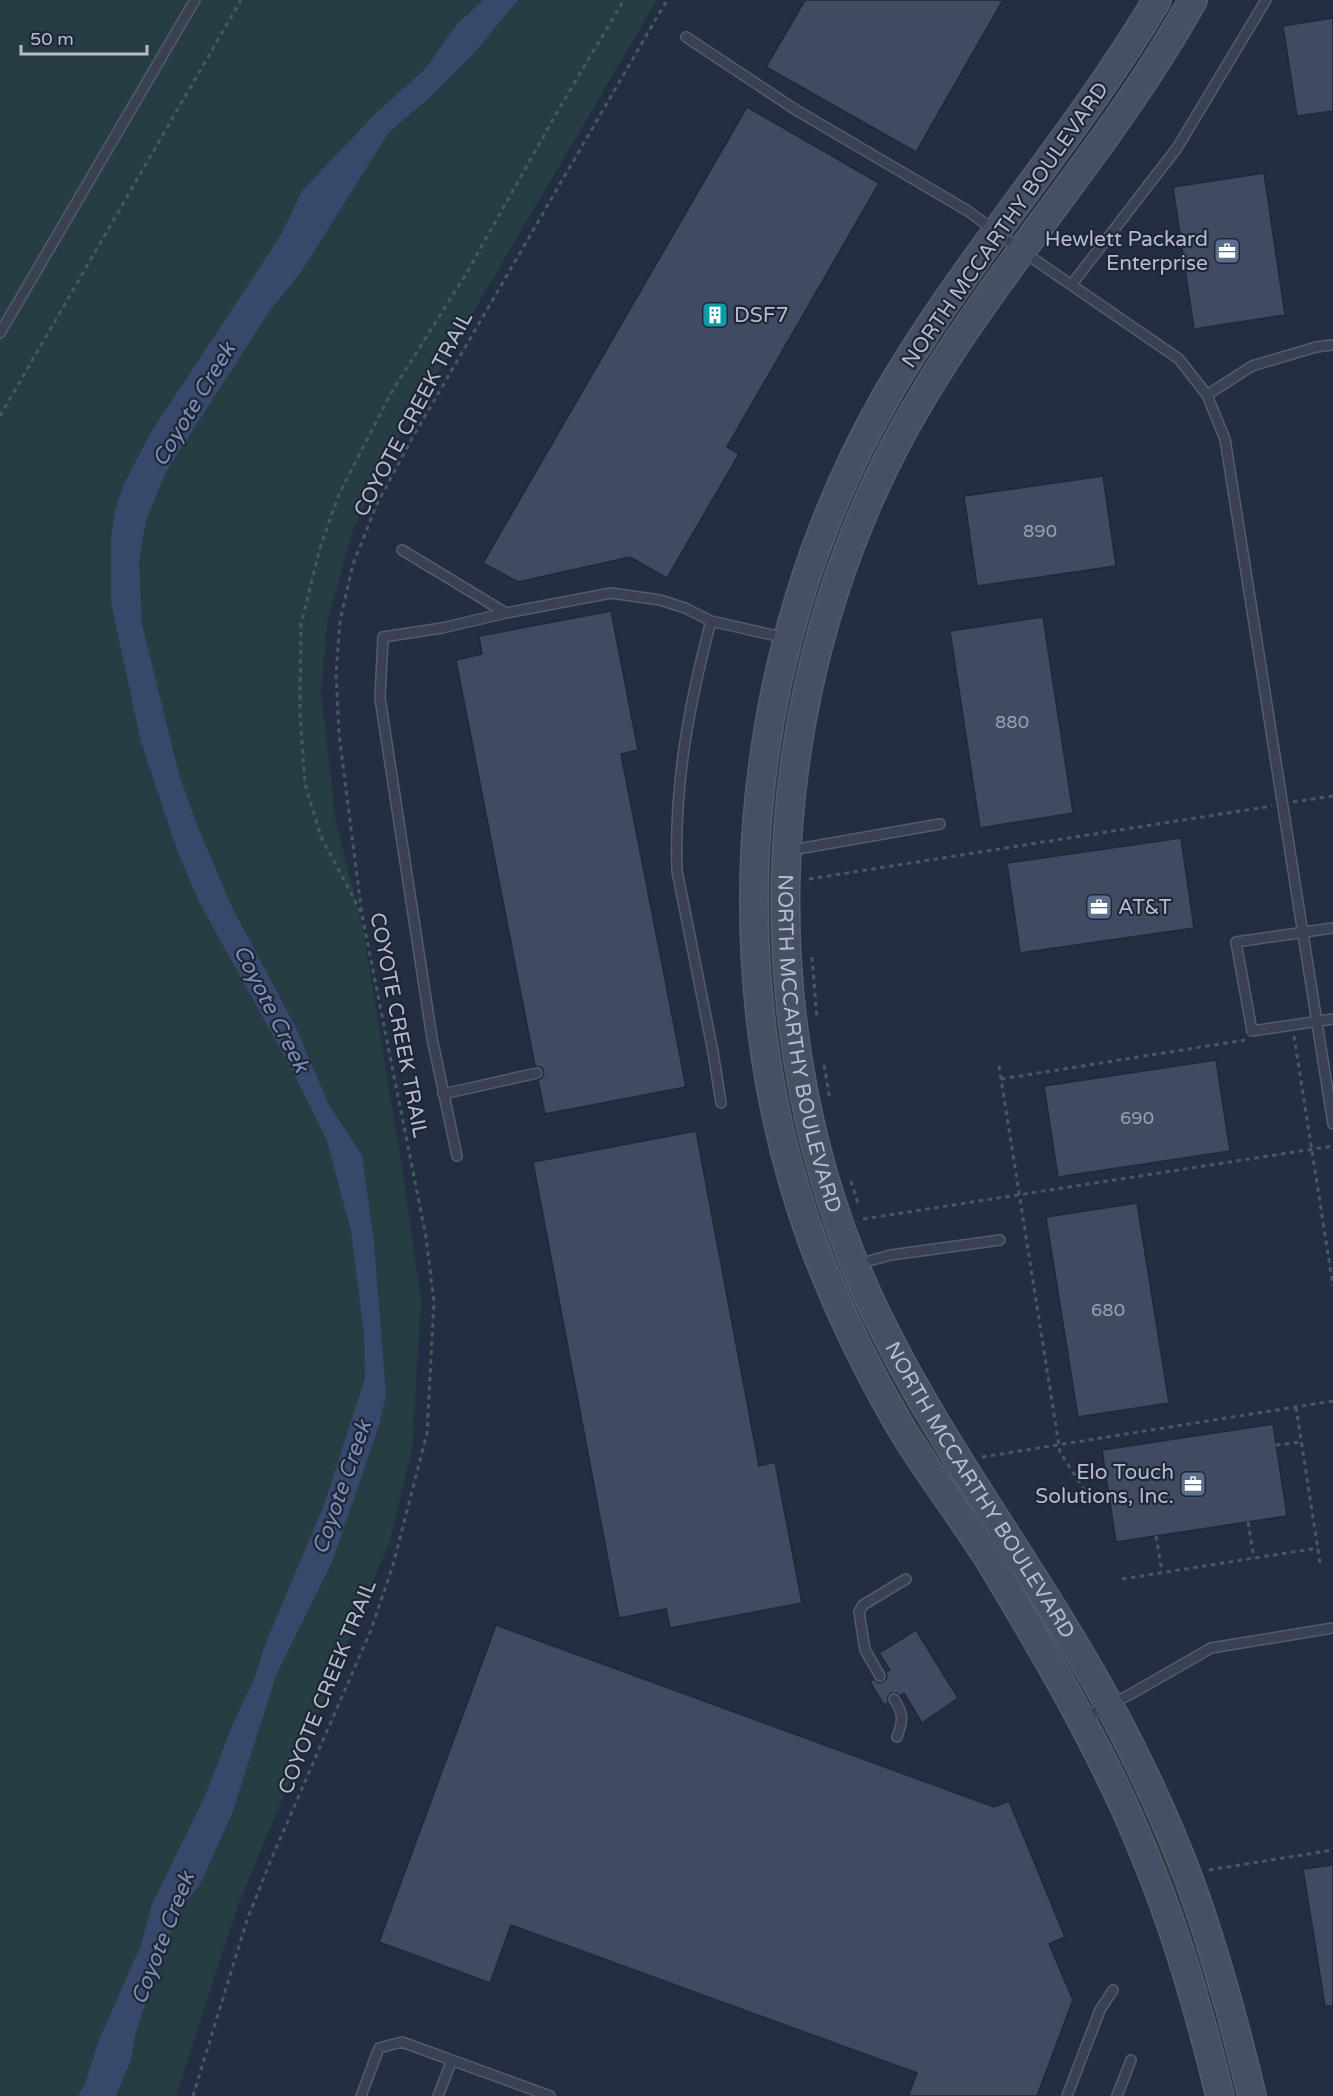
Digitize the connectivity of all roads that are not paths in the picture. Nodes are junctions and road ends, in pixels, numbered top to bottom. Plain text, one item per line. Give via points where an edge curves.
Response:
1 (195, 0) edge
2 (1157, 0) edge
3 (1193, 0) edge
4 (1266, 0) edge
5 (686, 37) dead end
6 (997, 233) junction
7 (1022, 251) junction
8 (1072, 284) junction
9 (0, 333) edge
10 (1333, 345) edge
11 (1207, 395) junction
12 (402, 550) dead end
13 (506, 613) junction
14 (711, 621) junction
15 (788, 638) junction
16 (940, 824) dead end
17 (797, 849) junction
18 (1333, 928) edge
19 (1304, 932) junction
20 (1333, 1019) edge
21 (1318, 1025) junction
22 (537, 1072) dead end
23 (443, 1094) junction
24 (721, 1104) dead end
25 (1333, 1124) edge
26 (457, 1156) dead end
27 (1000, 1240) dead end
28 (856, 1265) junction
29 (906, 1579) dead end
30 (1333, 1628) edge
31 (880, 1676) dead end
32 (894, 1699) dead end
33 (1109, 1705) junction
34 (1081, 1720) junction
35 (897, 1737) dead end
36 (1113, 1990) dead end
37 (452, 2060) junction
38 (1131, 2060) dead end
39 (361, 2096) edge
40 (438, 2096) edge
41 (550, 2096) edge
42 (1067, 2096) edge
43 (1117, 2096) edge
44 (1220, 2096) edge
45 (1252, 2096) edge

1 - 9 lane
2 - 6 main road, NORTH MCCARTHY BOULEVARD via 1120,60
3 - 7 main road, NORTH MCCARTHY BOULEVARD via 1146,77
4 - 8 lane via 1177,148
5 - 6 lane via 796,110 968,211
6 - 7 lane
6 - 15 main road, NORTH MCCARTHY BOULEVARD via 938,313 876,416 830,513
7 - 8 lane
7 - 17 main road, NORTH MCCARTHY BOULEVARD via 935,376 908,422 859,525 822,632 808,687 792,787
8 - 11 lane via 1179,359
10 - 11 lane via 1252,366
11 - 19 lane via 1225,439
12 - 13 lane
13 - 14 lane via 611,593 660,600
13 - 23 lane via 383,637 380,698
14 - 15 lane
14 - 24 lane via 683,747 676,841 677,871
15 - 34 main road, NORTH MCCARTHY BOULEVARD via 777,680 759,795 754,916 765,1047 792,1177 820,1261 868,1368 901,1427 991,1563
16 - 17 lane
17 - 28 main road, NORTH MCCARTHY BOULEVARD via 785,916 798,1054 823,1168
18 - 19 lane
19 - 21 lane
19 - 21 lane via 1236,942 1252,1031
20 - 21 lane
21 - 25 lane
22 - 23 lane
23 - 26 lane
27 - 28 lane via 891,1255
28 - 33 main road, NORTH MCCARTHY BOULEVARD via 896,1354 928,1411
29 - 31 lane via 863,1605 859,1612 865,1650
30 - 33 lane via 1211,1648
32 - 35 lane via 903,1715
33 - 34 lane
33 - 45 main road, NORTH MCCARTHY BOULEVARD via 1187,1873 1219,1968
34 - 44 main road, NORTH MCCARTHY BOULEVARD via 1143,1849 1170,1919
36 - 42 lane via 1101,2010
37 - 39 lane via 402,2042 379,2048
37 - 40 lane
37 - 41 lane
38 - 43 lane

